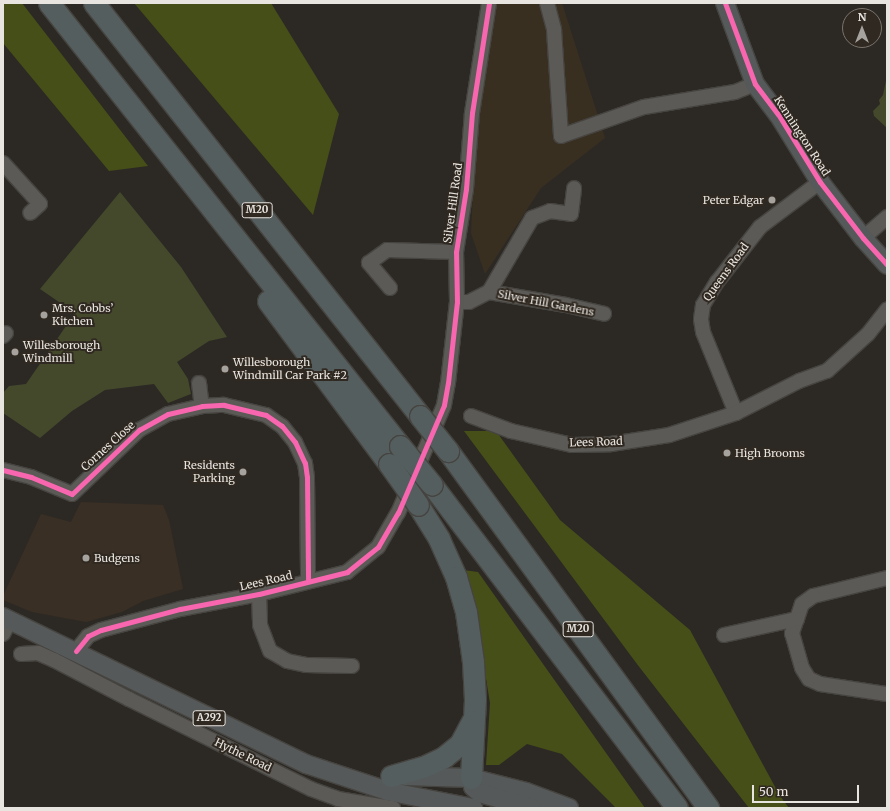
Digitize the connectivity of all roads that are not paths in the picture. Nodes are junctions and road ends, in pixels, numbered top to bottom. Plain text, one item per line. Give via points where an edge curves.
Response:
1 (50, 3) edge
2 (94, 3) edge
3 (489, 3) edge
4 (547, 3) edge
5 (725, 3) edge
6 (755, 84) junction
7 (3, 163) edge
8 (183, 170) junction
9 (820, 182) junction
10 (574, 188) dead end
11 (30, 213) dead end
12 (887, 217) edge
13 (863, 238) junction
14 (456, 252) junction
15 (887, 265) edge
16 (390, 288) dead end
17 (489, 292) junction
18 (457, 302) junction
19 (887, 310) edge
20 (604, 314) dead end
21 (199, 383) dead end
22 (444, 405) joint
23 (202, 406) junction
24 (736, 413) junction
25 (471, 416) dead end
26 (3, 470) edge
27 (887, 578) edge
28 (308, 581) junction
29 (259, 594) junction
30 (797, 619) junction
31 (5, 623) edge
32 (724, 635) dead end
33 (76, 651) junction
34 (21, 654) dead end
35 (352, 666) dead end
36 (139, 682) junction
37 (887, 694) edge
38 (129, 699) junction
39 (473, 717) junction
40 (662, 744) junction
41 (391, 776) junction
42 (345, 777) junction
43 (471, 778) junction
44 (338, 799) junction
45 (394, 808) edge
46 (474, 808) edge
47 (532, 808) edge
48 (569, 808) edge
49 (677, 808) edge
50 (708, 808) edge
51 (721, 808) edge

1 - 8 highway, M20
2 - 40 highway, M20, bridge via 448,451
3 - 14 street, Silver Hill Road via 472,112 466,189
4 - 6 street via 554,30 561,136 644,107 735,92
5 - 6 main road, Kennington Road
6 - 9 main road, Kennington Road via 778,114
7 - 11 street via 40,204
8 - 39 highway, M20, bridge via 234,254 389,464 442,545 456,577 466,612 473,662
8 - 49 highway, M20, bridge via 432,485
9 - 13 main road, Kennington Road
9 - 24 street, Queens Road via 760,226 703,304 703,332
10 - 17 street, Silver Hill Gardens via 570,214 550,211 532,218
12 - 13 street
13 - 15 main road, Kennington Road
14 - 16 street via 387,250 369,263
14 - 18 street, Silver Hill Road
17 - 18 street, Silver Hill Gardens via 469,302
17 - 20 street, Silver Hill Gardens
18 - 22 street, Silver Hill Road
19 - 24 street, Lees Road via 868,334 827,371 798,381
21 - 23 street
22 - 28 street, Lees Road via 398,513 378,547 347,572
23 - 26 street, Cornes Close via 168,414 139,430 72,494 31,477
23 - 28 street, Cornes Close via 224,405 266,415 282,426 295,442 303,457 307,477
24 - 25 street, Lees Road via 669,435 611,444 581,445 511,431
27 - 30 street via 813,596 802,604
28 - 29 street, Lees Road
29 - 33 street, Lees Road via 180,609 102,630 88,636
29 - 35 street via 260,625 270,651 287,661 306,665
30 - 32 street
30 - 37 street via 792,633 802,668 809,679 820,684
31 - 33 main road, Hythe Road / A292
33 - 36 main road, Hythe Road / A292
34 - 38 street, Hythe Road via 38,653
36 - 38 street
36 - 42 main road, Hythe Road / A292 via 306,764
38 - 44 street, Hythe Road via 312,789
39 - 41 highway, M20 via 460,744 444,757 423,767
39 - 43 highway, M20
40 - 50 highway, M20
40 - 51 highway, M20
41 - 42 main road, Hythe Road / A292
41 - 43 main road, Hythe Road / A292
42 - 44 street
42 - 46 main road, Hythe Road / A292 via 387,791
43 - 47 main road via 473,786 480,793
43 - 48 main road, Hythe Road / A292 via 526,792
44 - 45 street, Hythe Road

